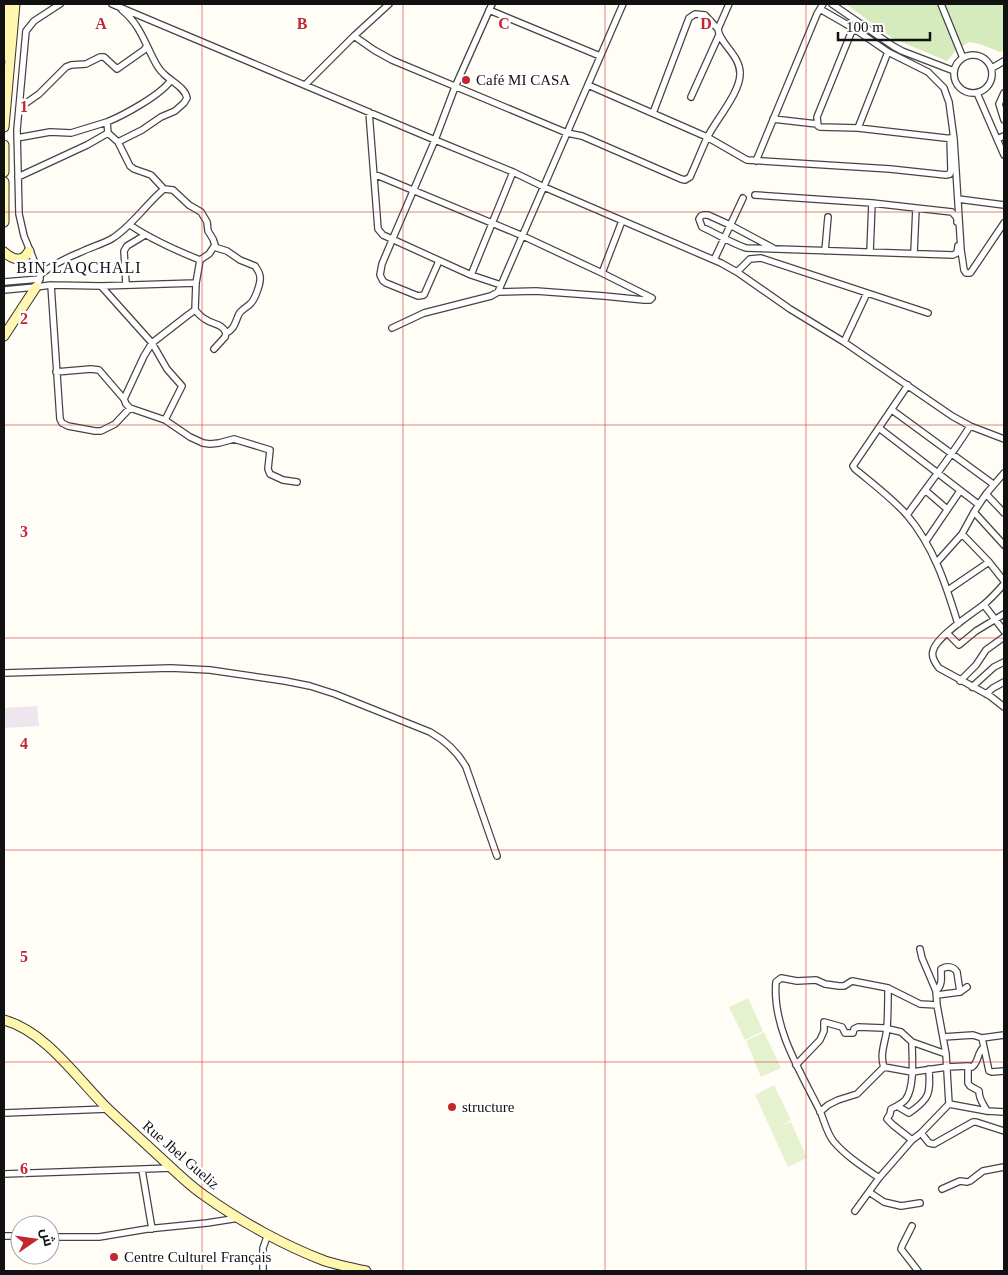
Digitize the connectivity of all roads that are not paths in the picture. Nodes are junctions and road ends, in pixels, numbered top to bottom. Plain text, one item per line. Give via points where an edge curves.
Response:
1 (9, 4) edge
2 (15, 4) edge
3 (60, 4) edge
4 (389, 4) edge
5 (623, 4) edge
6 (729, 4) edge
7 (832, 4) edge
8 (941, 4) edge
9 (114, 5) edge
10 (821, 6) edge
11 (490, 7) edge
12 (853, 28) junction
13 (718, 32) junction
14 (354, 36) junction
15 (147, 46) junction
16 (888, 52) junction
17 (4, 56) edge
18 (600, 56) junction
19 (963, 58) junction
20 (1004, 61) edge
21 (992, 68) junction
22 (954, 71) junction
23 (171, 80) junction
24 (305, 85) junction
25 (588, 85) junction
26 (455, 87) junction
27 (977, 93) junction
28 (1004, 93) edge
29 (691, 97) dead end
30 (18, 108) junction
31 (369, 112) junction
32 (653, 112) junction
33 (773, 119) junction
34 (1004, 120) edge
35 (106, 122) junction
36 (817, 124) junction
37 (4, 127) edge
38 (858, 128) junction
39 (108, 133) junction
40 (567, 133) junction
41 (1004, 136) edge
42 (707, 137) junction
43 (17, 138) junction
44 (952, 138) junction
45 (997, 139) junction
46 (435, 140) junction
47 (118, 142) junction
48 (4, 145) edge
49 (1004, 155) edge
50 (756, 161) junction
51 (4, 172) edge
52 (513, 172) junction
53 (374, 174) junction
54 (18, 177) junction
55 (4, 182) edge
56 (544, 187) junction
57 (164, 189) junction
58 (414, 190) junction
59 (755, 195) dead end
60 (743, 198) dead end
61 (958, 199) junction
62 (872, 203) junction
63 (1004, 205) edge
64 (916, 208) junction
65 (828, 217) dead end
66 (622, 221) junction
67 (4, 222) edge
68 (492, 223) junction
69 (1004, 223) edge
70 (730, 224) junction
71 (130, 225) junction
72 (145, 235) junction
73 (523, 236) junction
74 (393, 238) junction
75 (724, 238) junction
76 (214, 247) junction
77 (773, 248) junction
78 (30, 251) junction
79 (824, 251) junction
80 (4, 252) edge
81 (870, 252) junction
82 (914, 253) junction
83 (200, 260) junction
84 (714, 260) junction
85 (439, 261) junction
86 (737, 272) junction
87 (602, 273) junction
88 (472, 276) junction
89 (39, 280) junction
90 (4, 282) edge
91 (196, 282) junction
92 (126, 284) junction
93 (51, 285) junction
94 (501, 285) junction
95 (101, 286) junction
96 (4, 290) edge
97 (498, 292) junction
98 (867, 293) junction
99 (195, 310) junction
100 (928, 314) dead end
101 (392, 328) dead end
102 (226, 333) junction
103 (4, 336) edge
104 (844, 342) junction
105 (152, 343) junction
106 (214, 349) dead end
107 (56, 372) junction
108 (908, 385) junction
109 (124, 399) junction
110 (130, 408) junction
111 (892, 410) junction
112 (165, 420) junction
113 (970, 426) junction
114 (879, 428) junction
115 (1004, 438) edge
116 (952, 454) junction
117 (937, 472) junction
118 (1003, 477) edge
119 (297, 482) dead end
120 (993, 484) junction
121 (924, 490) junction
122 (960, 491) junction
123 (986, 494) junction
124 (978, 504) junction
125 (947, 509) junction
126 (974, 512) junction
127 (1004, 513) edge
128 (907, 515) junction
129 (962, 534) junction
130 (926, 541) junction
131 (1004, 545) edge
132 (937, 562) junction
133 (989, 562) junction
134 (1004, 583) edge
135 (948, 590) junction
136 (984, 605) junction
137 (1004, 614) edge
138 (995, 620) junction
139 (958, 624) junction
140 (1004, 631) edge
141 (947, 633) junction
142 (1004, 637) edge
143 (1004, 662) edge
144 (4, 673) edge
145 (960, 681) junction
146 (1004, 682) edge
147 (972, 687) junction
148 (986, 694) junction
149 (1004, 707) edge
150 (497, 856) dead end
151 (920, 950) dead end
152 (967, 987) dead end
153 (888, 988) junction
154 (960, 992) junction
155 (937, 993) junction
156 (938, 1005) junction
157 (4, 1020) edge
158 (887, 1029) junction
159 (1004, 1035) edge
160 (943, 1036) junction
161 (982, 1038) junction
162 (912, 1042) junction
163 (983, 1048) junction
164 (946, 1054) junction
165 (796, 1065) junction
166 (968, 1066) junction
167 (884, 1067) junction
168 (946, 1067) junction
169 (929, 1069) junction
170 (1004, 1071) edge
171 (912, 1072) junction
172 (949, 1104) junction
173 (897, 1106) junction
174 (108, 1109) junction
175 (4, 1112) edge
176 (820, 1112) junction
177 (987, 1112) junction
178 (1004, 1112) edge
179 (1004, 1132) edge
180 (920, 1133) junction
181 (912, 1140) junction
182 (1004, 1167) edge
183 (172, 1168) junction
184 (142, 1170) junction
185 (4, 1174) edge
186 (878, 1178) junction
187 (942, 1189) dead end
188 (869, 1192) junction
189 (920, 1203) dead end
190 (855, 1211) dead end
191 (239, 1218) junction
192 (912, 1226) dead end
193 (152, 1229) junction
194 (268, 1234) junction
195 (60, 1237) edge
196 (263, 1271) edge
197 (366, 1271) edge
198 (918, 1271) edge

1 - 17 street
2 - 37 street
3 - 30 street via 34,21 26,31
4 - 14 street
5 - 18 street
6 - 13 street
7 - 22 street via 898,48
8 - 19 street
9 - 15 street via 134,21
9 - 24 street
10 - 12 street
10 - 33 street
11 - 18 street
11 - 26 street
12 - 16 street
12 - 36 street
13 - 29 street
13 - 32 street via 705,14 689,18
13 - 42 street via 739,66 740,77
14 - 24 street
14 - 26 street via 392,60
15 - 23 street via 158,67
15 - 30 street via 117,69 104,57 66,67 39,94
16 - 38 street
16 - 44 street via 928,72 944,88 949,102
18 - 25 street
19 - 21 street via 980,56
19 - 22 street
20 - 21 street
21 - 27 street via 991,82
22 - 27 street via 958,87
23 - 35 street via 146,101
23 - 47 street via 185,92 187,98 184,103
24 - 31 street
25 - 32 street
25 - 40 street
26 - 40 street
26 - 46 street
27 - 45 street
28 - 34 street via 999,106
30 - 43 street
31 - 46 street
31 - 53 street
32 - 42 street
33 - 36 street
33 - 50 street
35 - 39 street
35 - 43 street via 71,133 50,132
36 - 38 street via 820,127
38 - 44 street
39 - 47 street
39 - 54 street
40 - 42 street via 582,136 683,180 690,178
40 - 56 street
41 - 45 street
42 - 50 street via 747,160
43 - 54 street
44 - 50 street via 950,174
44 - 61 street
45 - 49 street
46 - 52 street
46 - 58 street
47 - 57 street via 130,166 151,175
48 - 51 street
52 - 56 street
52 - 68 street
53 - 58 street
53 - 74 street via 378,229
54 - 78 street via 21,227
55 - 67 street
56 - 66 street
56 - 73 street
57 - 71 street
57 - 76 street via 173,190 201,212
58 - 68 street
58 - 74 street
59 - 62 street
60 - 70 street
61 - 63 street
61 - 69 street via 966,273 971,272
62 - 64 street
62 - 81 street
64 - 82 street
64 - 82 street via 952,212 957,218 958,251 955,255
65 - 79 street
66 - 84 street
66 - 87 street
68 - 73 street
68 - 88 street
70 - 75 street
70 - 75 street via 708,215 699,219 702,227
70 - 77 street
71 - 72 street
71 - 89 street via 113,238 49,268
72 - 83 street
72 - 92 street via 124,251
73 - 87 street
73 - 94 street
74 - 85 street
74 - 85 street via 380,274 386,283 418,296 424,295
75 - 77 street via 746,248
75 - 84 street
76 - 83 street
76 - 102 street via 255,266 260,276 255,297 240,312 231,331
77 - 79 street
78 - 80 street via 17,259 8,257
78 - 89 street
79 - 81 street
81 - 82 street
83 - 91 street
84 - 86 street
85 - 88 street
86 - 98 street via 750,259 761,258
86 - 104 street
87 - 97 street via 652,299 536,291
88 - 94 street
89 - 90 street
89 - 93 street
89 - 96 street
89 - 103 street
91 - 92 street
91 - 99 street
92 - 95 street
93 - 95 street
93 - 107 street
94 - 97 street
95 - 105 street
97 - 101 street via 424,313
98 - 100 street
98 - 104 street
99 - 102 street via 207,321 219,324
99 - 105 street
102 - 106 street
104 - 108 street
105 - 109 street
105 - 112 street via 167,369 182,386
107 - 109 street via 99,370
107 - 110 street via 60,419 64,424 101,431 115,424
108 - 111 street
108 - 113 street
109 - 110 street
110 - 112 street
111 - 114 street
111 - 116 street
112 - 119 street via 203,443 234,439 270,450 270,474
113 - 115 street
113 - 116 street
114 - 117 street
114 - 128 street via 854,467
116 - 117 street
116 - 120 street
117 - 121 street
117 - 122 street
118 - 120 street
120 - 123 street
121 - 125 street
121 - 128 street
122 - 124 street
122 - 125 street
123 - 124 street
123 - 127 street
124 - 126 street
125 - 130 street
126 - 129 street
126 - 131 street
128 - 130 street
129 - 132 street
129 - 133 street
130 - 132 street
132 - 135 street
133 - 134 street
133 - 135 street
134 - 136 street
135 - 139 street
136 - 138 street
136 - 139 street
137 - 138 street
138 - 140 street
138 - 141 street via 959,645
139 - 141 street
141 - 145 street via 936,644 932,657 939,668
142 - 145 street via 986,650
143 - 147 street
144 - 150 street via 201,669 286,681 335,694 430,732 451,746 466,767
145 - 147 street
146 - 148 street
147 - 148 street
148 - 149 street
151 - 155 street
152 - 154 street
153 - 156 street via 920,1004
153 - 158 street
153 - 165 street via 852,980 844,986 816,980 781,978 776,982 779,1021
154 - 155 street
154 - 155 street via 957,972 950,966 941,969
155 - 156 street
156 - 160 street
157 - 174 street, Rue Jbel Gueliz via 30,1032 54,1052
158 - 162 street via 901,1032
158 - 165 street via 858,1027 853,1033 845,1033 842,1027 824,1022 820,1040
158 - 167 street
159 - 161 street
160 - 161 street via 973,1035
160 - 164 street
161 - 163 street
162 - 164 street
162 - 171 street
163 - 166 street via 975,1066
163 - 170 street via 989,1071
164 - 168 street
165 - 176 street
166 - 168 street
166 - 177 street via 968,1083 979,1091
167 - 171 street
167 - 176 street via 857,1094 838,1100
168 - 169 street
168 - 172 street
169 - 171 street
169 - 173 street via 927,1097 910,1113
171 - 173 street via 906,1100
172 - 177 street
172 - 180 street
173 - 181 street via 891,1109 887,1119
174 - 175 street
174 - 183 street, Rue Jbel Gueliz
176 - 186 street via 832,1141
177 - 178 street
179 - 180 street via 973,1122 934,1144
180 - 181 street
181 - 186 street
182 - 187 street via 983,1171 970,1181 960,1180
183 - 184 street
183 - 191 street, Rue Jbel Gueliz
184 - 185 street
184 - 193 street
186 - 188 street
188 - 189 street via 884,1202 901,1206
188 - 190 street
191 - 193 street
191 - 194 street, Rue Jbel Gueliz
192 - 198 street via 901,1249
193 - 195 street
194 - 196 street via 263,1248
194 - 197 street, Rue Jbel Gueliz via 327,1261

